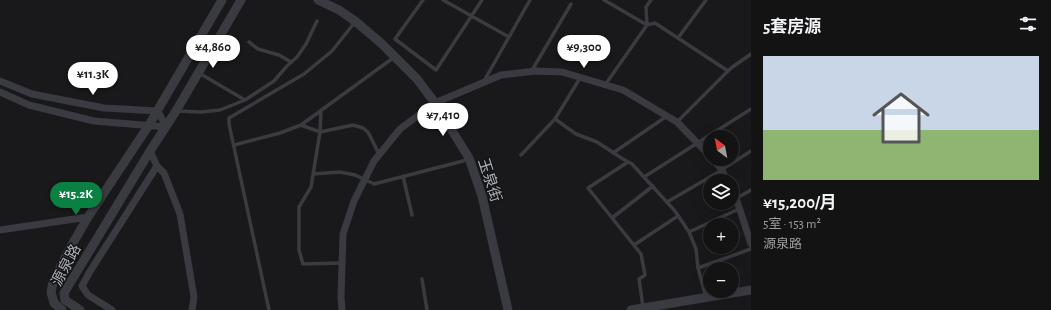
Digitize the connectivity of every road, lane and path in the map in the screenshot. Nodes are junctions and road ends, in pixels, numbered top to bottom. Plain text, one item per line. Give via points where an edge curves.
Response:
1 (222, 0) edge
2 (241, 0) edge
3 (318, 0) edge
4 (423, 0) edge
5 (444, 0) edge
6 (482, 0) edge
7 (530, 0) edge
8 (604, 0) edge
9 (651, 0) edge
10 (706, 0) edge
11 (571, 4) dead end
12 (472, 16) junction
13 (317, 21) dead end
14 (355, 21) junction
15 (647, 25) junction
16 (509, 37) junction
17 (678, 38) junction
18 (249, 42) dead end
19 (751, 54) edge
20 (395, 57) junction
21 (291, 62) junction
22 (728, 71) junction
23 (530, 72) junction
24 (198, 73) junction
25 (580, 78) junction
26 (0, 81) edge
27 (484, 82) junction
28 (605, 85) junction
29 (0, 92) edge
30 (245, 100) junction
31 (435, 103) junction
32 (751, 109) edge
33 (321, 110) junction
34 (158, 111) junction
35 (176, 111) junction
36 (667, 116) junction
37 (555, 119) junction
38 (677, 122) junction
39 (301, 124) junction
40 (150, 125) junction
41 (166, 127) junction
42 (320, 132) junction
43 (698, 142) junction
44 (234, 146) junction
45 (703, 148) edge
46 (150, 151) junction
47 (751, 151) edge
48 (613, 153) junction
49 (379, 155) junction
50 (521, 155) dead end
51 (469, 158) junction
52 (628, 162) junction
53 (157, 166) junction
54 (718, 166) edge
55 (722, 170) junction
56 (313, 174) junction
57 (724, 174) edge
58 (403, 176) junction
59 (644, 176) junction
60 (365, 180) junction
61 (653, 186) junction
62 (751, 190) edge
63 (739, 196) edge
64 (667, 202) junction
65 (739, 209) edge
66 (737, 210) edge
67 (412, 215) dead end
68 (678, 216) junction
69 (88, 217) junction
70 (612, 218) junction
71 (0, 230) edge
72 (689, 232) junction
73 (749, 232) edge
74 (751, 244) edge
75 (634, 245) junction
76 (751, 249) edge
77 (342, 263) junction
78 (698, 268) junction
79 (422, 279) dead end
80 (703, 286) edge
81 (751, 290) edge
82 (739, 292) edge
83 (703, 298) edge
84 (643, 308) junction
85 (653, 308) edge
86 (62, 310) edge
87 (80, 310) edge
88 (112, 310) edge
89 (192, 310) edge
90 (269, 310) edge
91 (342, 310) edge
92 (427, 310) edge
93 (508, 310) edge
94 (631, 310) edge

1 - 34 street, 源泉路
2 - 24 street, 源泉路
3 - 14 street, 玉泉街
4 - 12 lane via 395,39 436,70
5 - 12 lane
6 - 12 lane
7 - 16 lane
8 - 15 lane
9 - 15 lane via 646,7
10 - 17 lane
11 - 23 lane
12 - 16 lane
13 - 21 lane via 306,44
14 - 20 street, 玉泉街
14 - 44 lane via 332,51 304,74 229,118
15 - 17 lane via 655,23
15 - 28 lane
16 - 27 lane
17 - 22 lane
18 - 21 lane via 258,49 279,54
19 - 22 lane
20 - 31 street, 玉泉街 via 417,79
20 - 33 lane
21 - 30 lane via 274,81
22 - 38 lane
23 - 25 street via 562,72
23 - 27 street via 501,75
24 - 30 lane
24 - 35 street, 源泉路
25 - 28 street
25 - 37 lane
26 - 34 street via 32,94 104,108
27 - 31 street
28 - 36 street via 623,90
29 - 40 street via 29,105 94,121
30 - 35 lane via 220,110
31 - 49 street via 400,129
31 - 51 street, 玉泉街
32 - 43 lane
33 - 39 lane
33 - 42 lane
34 - 40 street, 源泉路
34 - 41 street
35 - 41 street, 源泉路
36 - 38 street
36 - 48 lane
37 - 48 lane via 576,134 597,142
37 - 50 lane
38 - 43 street
39 - 42 lane
39 - 44 lane via 280,134
40 - 41 street
40 - 69 street, 源泉路
41 - 46 street, 源泉路
42 - 49 lane via 353,124 368,132
42 - 56 lane
43 - 45 street
43 - 59 lane
44 - 90 lane
46 - 53 street
46 - 87 street, 源泉路 via 64,293 65,300
47 - 55 lane
48 - 52 lane
49 - 60 street
51 - 58 lane
51 - 93 street, 玉泉街 via 482,196
52 - 59 lane
52 - 70 lane via 588,188
53 - 88 street via 82,286 88,295
53 - 89 street via 164,173 180,214 194,297
54 - 55 street
55 - 57 street
55 - 64 lane
56 - 60 lane via 340,172
56 - 77 lane via 311,187 299,207 299,250 303,264
58 - 60 lane via 374,184
58 - 67 lane
59 - 61 lane
60 - 77 street via 354,201 343,234
61 - 64 lane
61 - 70 lane
62 - 63 lane
64 - 68 lane
65 - 73 street
66 - 72 lane
68 - 72 lane
68 - 75 lane
69 - 71 street
69 - 86 street, 源泉路 via 53,282 51,292 54,303
70 - 75 lane
72 - 78 lane via 696,249
73 - 74 street
75 - 84 lane via 641,254 645,275 639,279
76 - 78 lane
77 - 91 street
78 - 80 lane
79 - 92 lane
81 - 82 street
83 - 85 street
84 - 85 street
84 - 94 street

